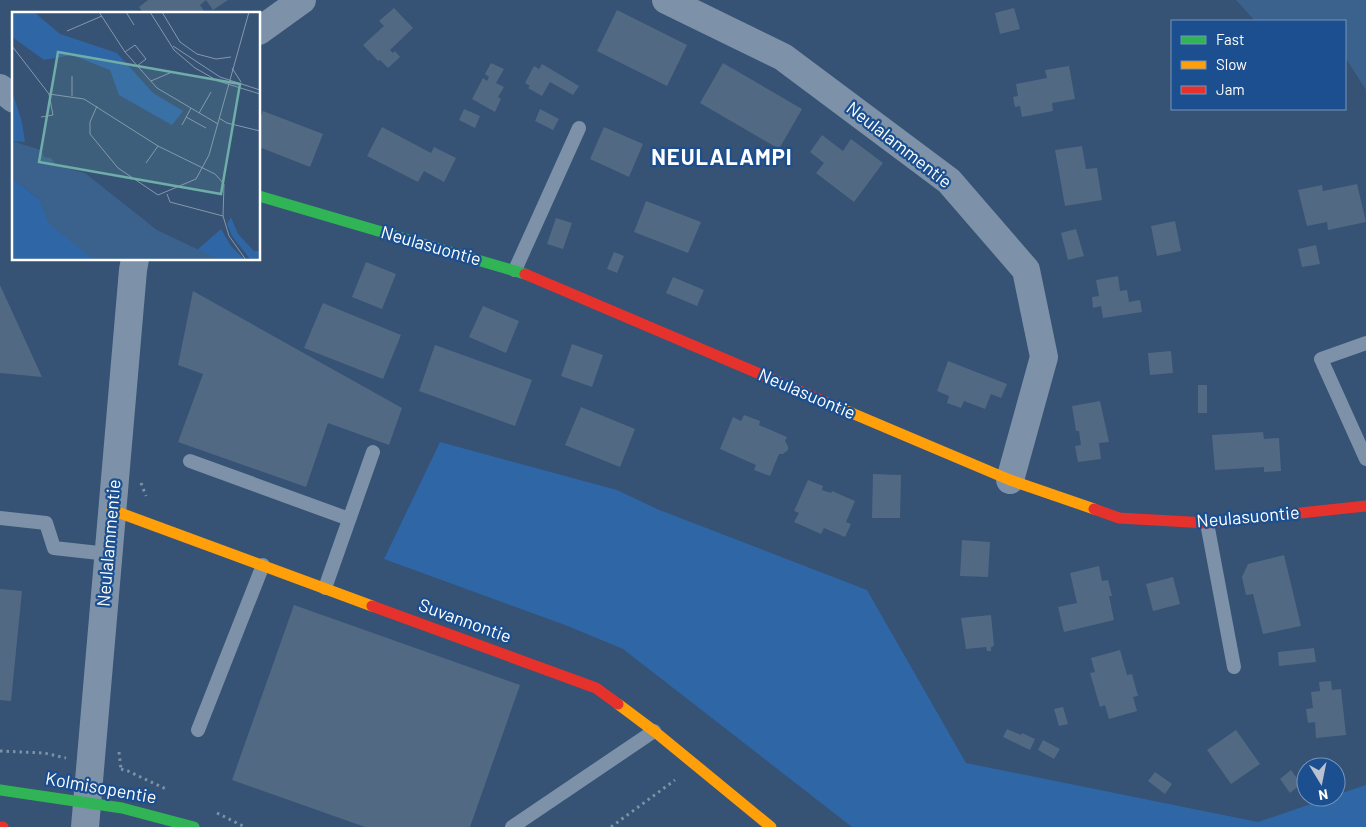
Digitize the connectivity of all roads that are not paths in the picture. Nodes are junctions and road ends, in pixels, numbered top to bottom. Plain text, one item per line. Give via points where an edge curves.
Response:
1 (302, 0) edge
2 (666, 0) edge
3 (260, 30) edge
4 (0, 88) edge
5 (12, 97) edge
6 (579, 128) dead end
7 (260, 196) edge
8 (135, 260) edge
9 (515, 270) junction
10 (1366, 343) edge
11 (373, 452) dead end
12 (1366, 459) edge
13 (190, 461) dead end
14 (1010, 480) junction
15 (1366, 506) edge
16 (112, 510) junction
17 (0, 518) edge
18 (349, 519) junction
19 (1207, 523) junction
20 (108, 554) junction
21 (263, 565) junction
22 (324, 588) junction
23 (1234, 667) dead end
24 (198, 730) dead end
25 (654, 731) junction
26 (0, 790) edge
27 (86, 814) edge
28 (512, 826) edge
29 (194, 827) edge
30 (771, 827) edge

1 - 3 street
2 - 14 street, Neulalammentie via 783,57 902,146 949,182 1026,270 1044,357
4 - 5 street
6 - 9 lane
7 - 9 street, Neulasuontie
8 - 16 street, Neulalammentie
9 - 14 street, Neulasuontie
10 - 12 lane via 1321,358
11 - 18 lane
13 - 18 lane
14 - 19 street, Neulasuontie via 1119,518
15 - 19 street, Neulasuontie
16 - 20 street, Neulalammentie
16 - 21 street, Suvannontie
17 - 20 lane via 46,523 54,548
18 - 22 lane
19 - 23 lane
20 - 27 street, Neulalammentie
21 - 22 street, Suvannontie
21 - 24 lane
22 - 25 street, Suvannontie via 596,688
25 - 28 lane
25 - 30 street, Suvannontie
26 - 27 street, Kolmisopentie
27 - 29 street, Kolmisopentie via 164,817

